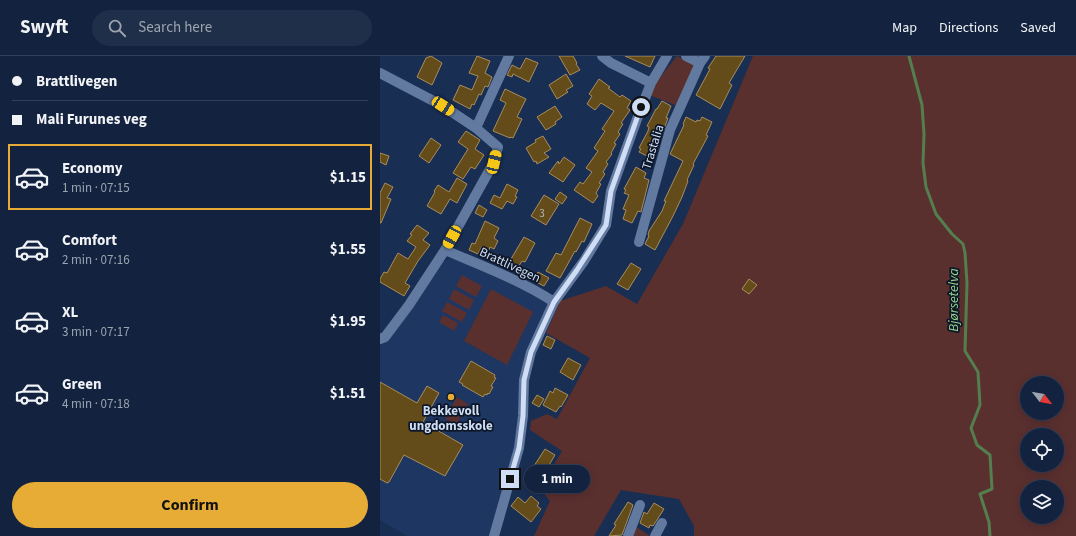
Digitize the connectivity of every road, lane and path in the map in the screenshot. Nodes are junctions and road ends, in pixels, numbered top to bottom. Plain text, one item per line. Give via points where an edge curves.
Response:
1 (509, 56) edge
2 (602, 56) edge
3 (667, 56) edge
4 (686, 56) edge
5 (702, 59) edge
6 (380, 73) edge
7 (651, 83) junction
8 (476, 128) junction
9 (639, 242) dead end
10 (445, 250) junction
11 (554, 302) junction
12 (380, 339) edge
13 (640, 505) dead end
14 (662, 523) dead end
15 (494, 536) edge
16 (628, 536) edge
17 (656, 536) edge

1 - 8 street
2 - 7 street
3 - 7 street
4 - 5 street, Trastalia
5 - 9 street, Trastalia via 670,130
6 - 8 street via 443,106
7 - 11 street via 611,191 606,225
8 - 10 street via 498,147 494,162
10 - 11 street, Brattlivegen via 496,271
10 - 12 street via 409,305 385,337
11 - 15 street via 531,352 524,380 519,448
13 - 16 street
14 - 17 street

